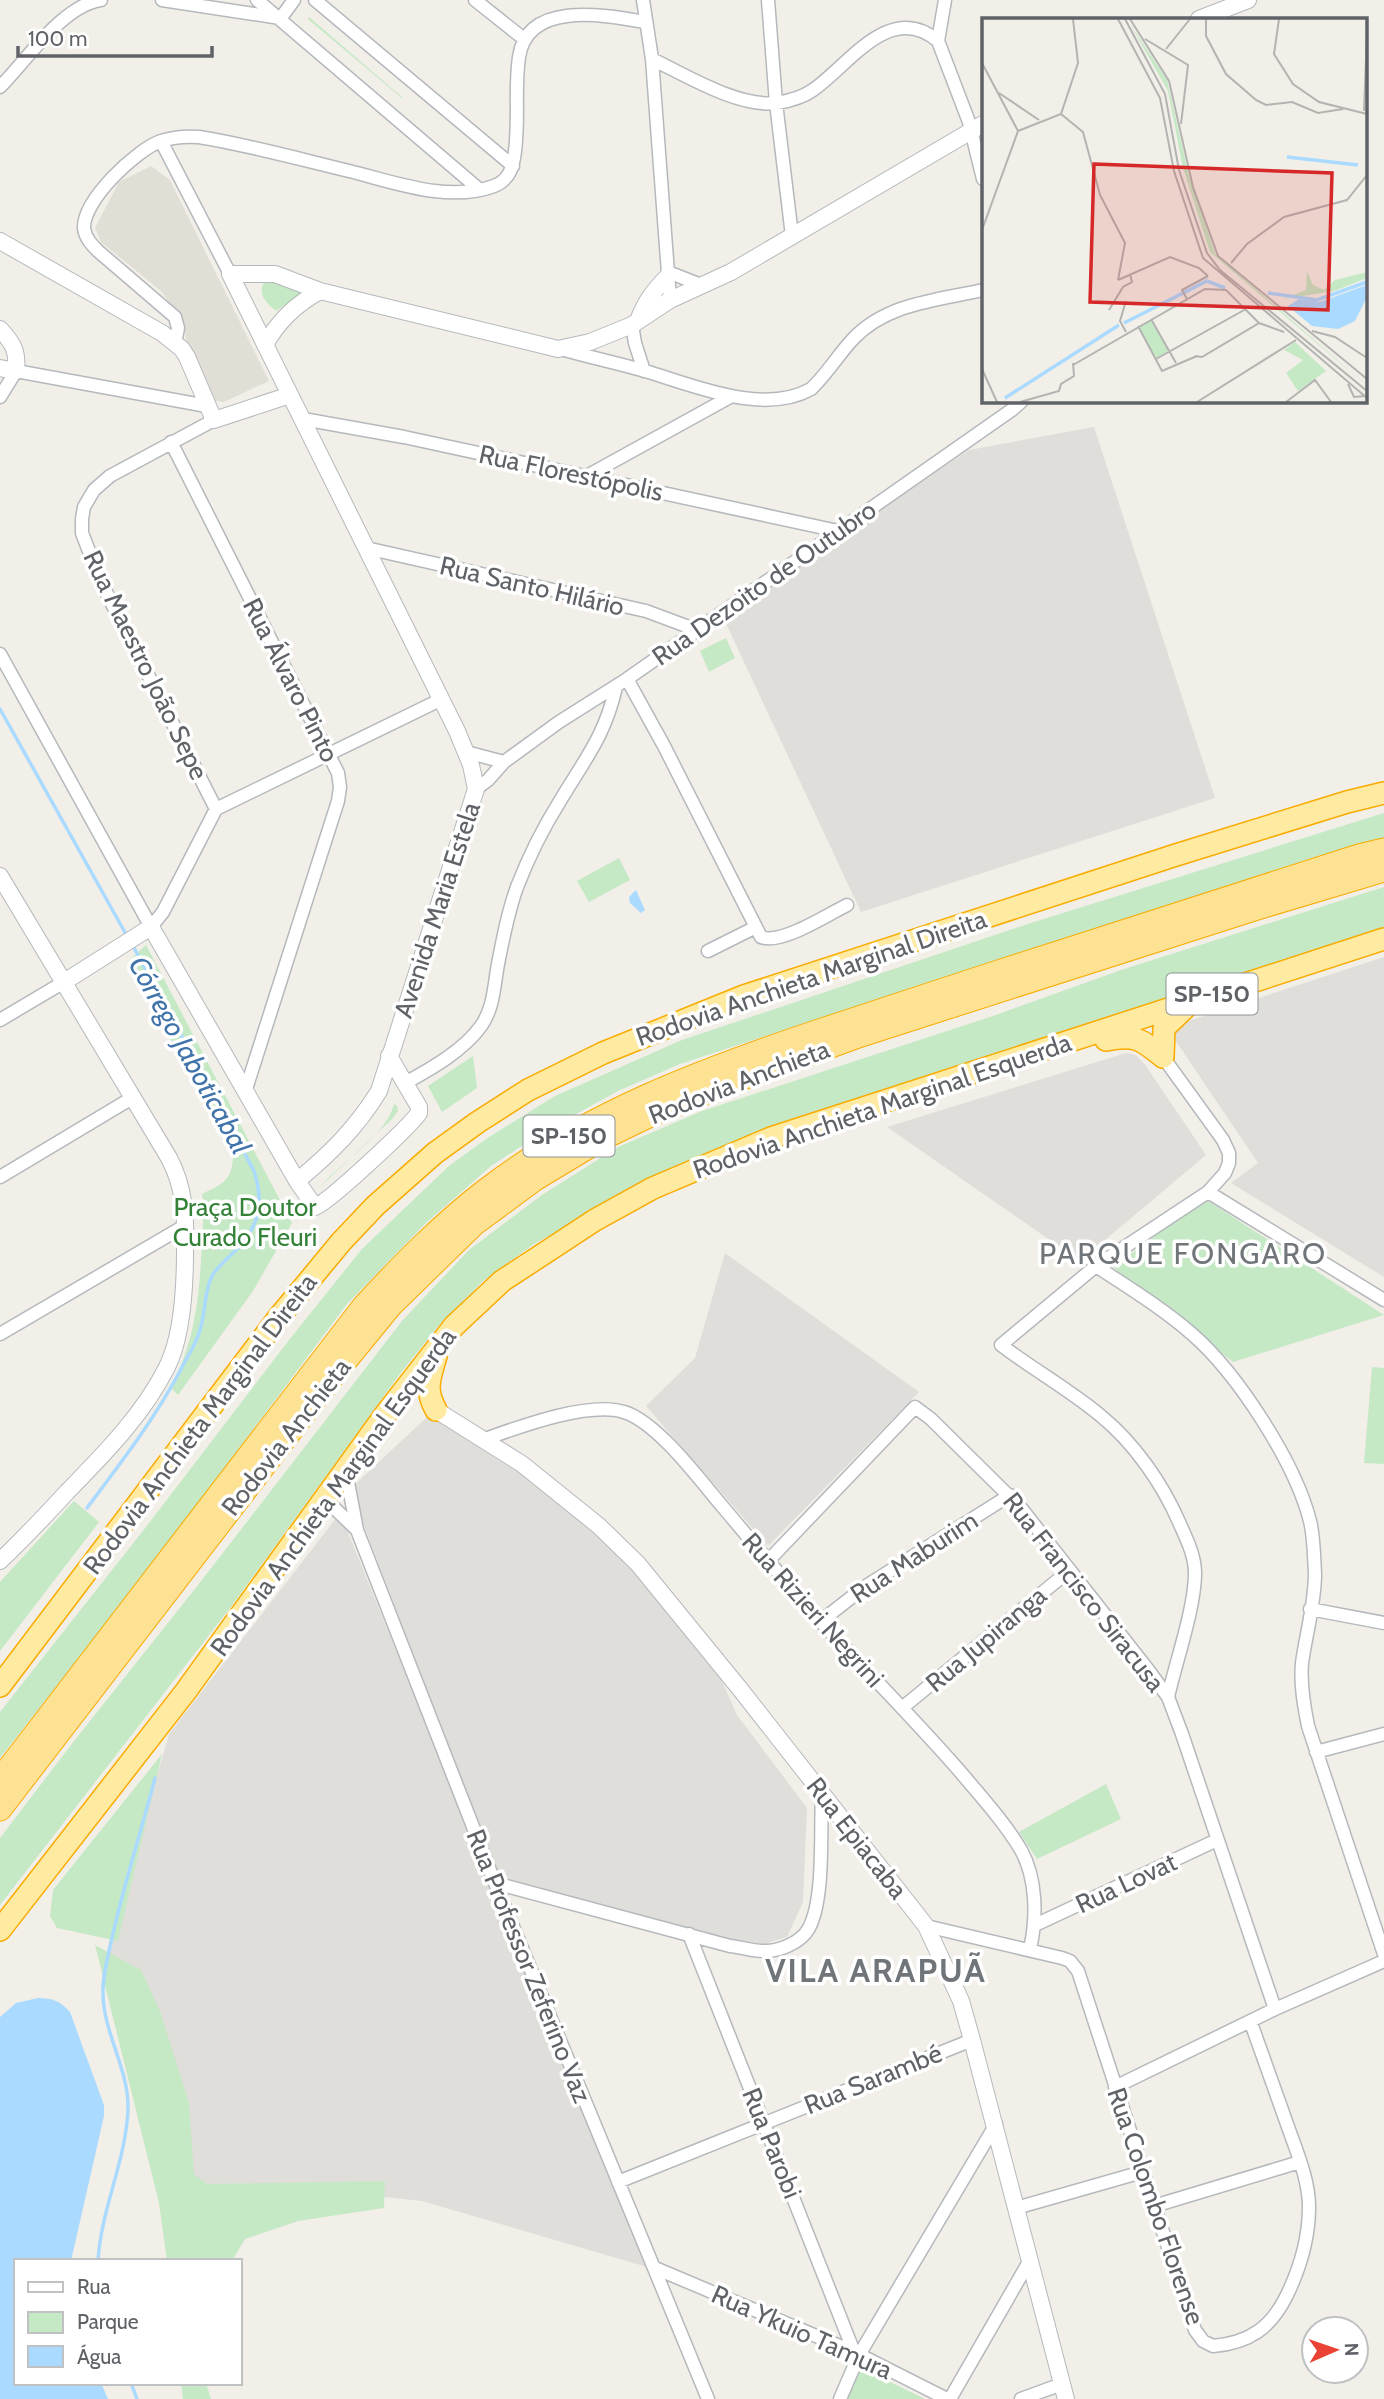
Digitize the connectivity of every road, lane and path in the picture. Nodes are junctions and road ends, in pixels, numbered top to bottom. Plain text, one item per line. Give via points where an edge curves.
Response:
1 (101, 0) edge
2 (162, 0) edge
3 (257, 0) edge
4 (294, 0) edge
5 (315, 0) edge
6 (475, 0) edge
7 (643, 0) edge
8 (768, 0) edge
9 (960, 0) edge
10 (1248, 0) edge
11 (945, 3) edge
12 (1202, 18) edge
13 (280, 19) junction
14 (645, 22) junction
15 (524, 39) junction
16 (938, 41) junction
17 (652, 59) junction
18 (0, 87) edge
19 (776, 103) junction
20 (978, 128) edge
21 (161, 141) junction
22 (513, 166) junction
23 (982, 169) edge
24 (480, 190) junction
25 (792, 236) junction
26 (0, 241) edge
27 (230, 274) junction
28 (668, 274) junction
29 (701, 285) junction
30 (982, 290) edge
31 (320, 291) junction
32 (670, 300) junction
33 (635, 323) junction
34 (0, 329) edge
35 (175, 343) junction
36 (265, 345) junction
37 (558, 348) junction
38 (8, 370) edge
39 (644, 371) junction
40 (290, 395) junction
41 (0, 397) edge
42 (730, 397) junction
43 (1021, 402) edge
44 (210, 413) junction
45 (303, 419) junction
46 (171, 442) junction
47 (584, 477) junction
48 (838, 531) junction
49 (366, 548) junction
50 (697, 630) junction
51 (0, 654) edge
52 (628, 679) junction
53 (615, 687) junction
54 (442, 699) junction
55 (466, 752) junction
56 (330, 754) junction
57 (504, 762) junction
58 (476, 789) junction
59 (1384, 793) edge
60 (216, 809) junction
61 (1384, 850) edge
62 (1384, 870) edge
63 (0, 876) edge
64 (847, 905) dead end
65 (756, 927) junction
66 (145, 931) junction
67 (1384, 939) edge
68 (708, 951) dead end
69 (64, 982) junction
70 (1193, 1000) junction
71 (0, 1020) edge
72 (1042, 1051) junction
73 (389, 1056) junction
74 (1163, 1057) junction
75 (405, 1083) junction
76 (246, 1089) junction
77 (132, 1098) junction
78 (0, 1177) edge
79 (297, 1181) junction
80 (1208, 1192) junction
81 (186, 1225) junction
82 (1096, 1266) junction
83 (1384, 1300) edge
84 (0, 1334) edge
85 (437, 1349) junction
86 (436, 1410) junction
87 (387, 1412) junction
88 (485, 1439) junction
89 (346, 1472) junction
90 (1010, 1495) junction
91 (326, 1499) junction
92 (358, 1530) junction
93 (768, 1560) junction
94 (0, 1561) edge
95 (1070, 1570) junction
96 (1310, 1609) junction
97 (821, 1621) junction
98 (1384, 1623) edge
99 (0, 1686) edge
100 (1168, 1697) junction
101 (902, 1709) junction
102 (1384, 1734) edge
103 (23, 1751) junction
104 (1316, 1752) junction
105 (0, 1773) edge
106 (0, 1780) edge
107 (822, 1793) junction
108 (0, 1809) edge
109 (1217, 1840) junction
110 (495, 1883) junction
111 (1035, 1925) junction
112 (926, 1926) junction
113 (0, 1930) edge
114 (688, 1934) junction
115 (1030, 1949) junction
116 (1384, 1954) edge
117 (1384, 1961) edge
118 (1275, 2009) junction
119 (1251, 2023) junction
120 (972, 2040) junction
121 (1115, 2087) junction
122 (764, 2123) junction
123 (996, 2124) junction
124 (1300, 2162) junction
125 (1142, 2172) junction
126 (618, 2182) junction
127 (1154, 2206) junction
128 (1016, 2208) junction
129 (1030, 2260) junction
130 (655, 2268) junction
131 (856, 2354) junction
132 (1064, 2391) edge
133 (708, 2399) edge
134 (840, 2399) edge
135 (949, 2399) edge
136 (1021, 2399) edge

1 - 18 street via 70,13
2 - 13 street
3 - 13 street
4 - 13 street
5 - 22 street
6 - 15 street
7 - 14 street
8 - 19 street
9 - 11 street
10 - 12 street
11 - 16 street
13 - 24 street
14 - 15 street via 569,14 534,28
14 - 17 street
15 - 22 street via 518,59
16 - 19 street via 912,24 881,28 812,91
16 - 20 street
17 - 19 street via 743,99
17 - 28 street
19 - 25 street
20 - 23 street
20 - 25 street
21 - 24 street via 199,137 421,188 462,193
21 - 27 street
21 - 35 street via 125,165 90,207 84,229 98,251 175,317
22 - 24 street via 502,183
25 - 29 street
26 - 35 street
27 - 31 street via 275,274
27 - 36 street, Avenida Maria Estela
28 - 29 street
28 - 32 street
28 - 33 street
29 - 32 street
30 - 42 street via 888,313 854,338 822,378 802,394 769,400
31 - 36 street via 289,313
31 - 37 street
32 - 33 street
33 - 37 street via 590,342
33 - 39 street via 635,343
34 - 38 street via 17,351
35 - 44 street via 187,357
36 - 40 street, Avenida Maria Estela
37 - 39 street
38 - 41 street
38 - 44 street
39 - 42 street
40 - 44 street, Rua Maestro João Sepe
40 - 45 street, Avenida Maria Estela
42 - 47 street
43 - 48 street, Rua Dezoito de Outubro
44 - 46 street, Rua Maestro João Sepe
45 - 47 street, Rua Florestópolis
45 - 49 street, Avenida Maria Estela
46 - 56 street, Rua Álvaro Pinto
46 - 60 street, Rua Maestro João Sepe via 94,490 84,507 82,533 100,580
47 - 48 street, Rua Florestópolis
48 - 50 street, Rua Dezoito de Outubro
49 - 50 street, Rua Santo Hilário via 646,611
49 - 54 street, Avenida Maria Estela
50 - 52 street, Rua Dezoito de Outubro
51 - 66 street
52 - 53 street, Rua Dezoito de Outubro
52 - 65 street
53 - 57 street, Rua Dezoito de Outubro
53 - 75 street via 600,738 526,863 509,913 485,1020 468,1041
54 - 55 street, Avenida Maria Estela
54 - 56 street
55 - 57 street
55 - 58 street, Avenida Maria Estela
56 - 60 street
56 - 76 street, Rua Álvaro Pinto via 338,773 338,801
57 - 58 street, Rua Dezoito de Outubro
58 - 73 street, Avenida Maria Estela
59 - 99 highway, Rodovia Anchieta Marginal Direita / SP-150 via 1163,859 744,996 603,1053 528,1090 478,1122 435,1153 341,1242 259,1343
60 - 66 street via 163,912
61 - 103 highway, Rodovia Anchieta / SP-150 via 901,1003 690,1076 598,1119 528,1160 455,1216 365,1306
62 - 108 highway, Rodovia Anchieta / SP-150 via 861,1035 737,1080 651,1114 534,1179 474,1224 391,1305
63 - 69 street
64 - 65 street via 777,938 765,939
65 - 68 street
66 - 69 street
66 - 76 street
67 - 70 highway, Rodovia Anchieta Marginal Esquerda / SP-150
69 - 71 street
69 - 77 street
70 - 72 highway, Rodovia Anchieta Marginal Esquerda / SP-150
70 - 74 highway via 1164,1028
72 - 74 highway via 1126,1036 1142,1041
72 - 85 highway, Rodovia Anchieta Marginal Esquerda / SP-150 via 771,1138 653,1188 502,1281 454,1326
73 - 75 street
73 - 79 street, Avenida Maria Estela via 379,1091 365,1113 349,1134
74 - 80 street via 1229,1153 1225,1173
75 - 79 street via 419,1113 372,1160 316,1207
76 - 79 street
77 - 78 street
77 - 81 street via 177,1173
80 - 82 street
80 - 83 street
81 - 84 street
81 - 94 street via 182,1300 168,1365 112,1446
82 - 96 street via 1192,1334 1257,1413 1294,1477 1310,1521 1315,1577
82 - 100 street via 1001,1345 1101,1415 1146,1465 1171,1504 1195,1570 1194,1592
85 - 86 highway via 428,1388
85 - 87 highway, Rodovia Anchieta Marginal Esquerda / SP-150
86 - 87 highway
86 - 88 street, Rua Epiacaba
87 - 89 highway, Rodovia Anchieta Marginal Esquerda / SP-150
88 - 93 street, Rua Rizieri Negrini via 569,1414 623,1411 643,1421 678,1456
88 - 107 street, Rua Epiacaba via 565,1497 624,1549
89 - 91 highway, Rodovia Anchieta Marginal Esquerda / SP-150
89 - 92 street, Rua Professor Zeferino Vaz
90 - 93 street, Rua Francisco Siracusa via 915,1406
90 - 95 street, Rua Francisco Siracusa
90 - 97 street, Rua Maburim via 866,1586
91 - 92 street, Rua Professor Zeferino Vaz
91 - 113 highway, Rodovia Anchieta Marginal Esquerda / SP-150 via 187,1691
92 - 110 street, Rua Professor Zeferino Vaz
93 - 97 street, Rua Rizieri Negrini
95 - 100 street, Rua Francisco Siracusa
95 - 101 street, Rua Jupiranga
96 - 98 street
96 - 104 street via 1302,1666 1303,1700
97 - 101 street, Rua Rizieri Negrini
100 - 109 street, Rua Francisco Siracusa
101 - 111 street, Rua Rizieri Negrini via 994,1811 1022,1852 1030,1875
102 - 104 street
103 - 105 highway
103 - 106 highway, Rodovia Anchieta / SP-150
104 - 116 street
107 - 112 street, Rua Epiacaba
107 - 114 street via 819,1885 808,1930 793,1943 764,1951
109 - 111 street, Rua Lovat
109 - 118 street, Rua Francisco Siracusa
110 - 114 street
110 - 126 street, Rua Professor Zeferino Vaz
111 - 115 street, Rua Rizieri Negrini
112 - 115 street, Rua Colombo Florense
112 - 120 street, Rua Epiacaba via 961,2001
114 - 122 street, Rua Parobi
115 - 121 street, Rua Colombo Florense via 1070,1961 1078,1971
117 - 118 street
118 - 119 street
119 - 121 street
119 - 124 street, Rua Colombo Florense
120 - 122 street, Rua Sarambé
120 - 123 street, Rua Epiacaba
121 - 125 street, Rua Colombo Florense
122 - 126 street, Rua Sarambé
122 - 131 street, Rua Parobi
123 - 128 street, Rua Epiacaba
123 - 131 street
124 - 127 street
124 - 127 street, Rua Colombo Florense via 1309,2205 1297,2275 1278,2313 1261,2330 1228,2345 1213,2346 1195,2330
125 - 127 street, Rua Colombo Florense
125 - 128 street
126 - 130 street, Rua Professor Zeferino Vaz
128 - 129 street, Rua Epiacaba
129 - 132 street, Rua Epiacaba
129 - 135 street
130 - 131 street, Rua Ykuio Tamura
130 - 133 street, Rua Professor Zeferino Vaz
131 - 134 street
131 - 135 street, Rua Ykuio Tamura
132 - 136 street

